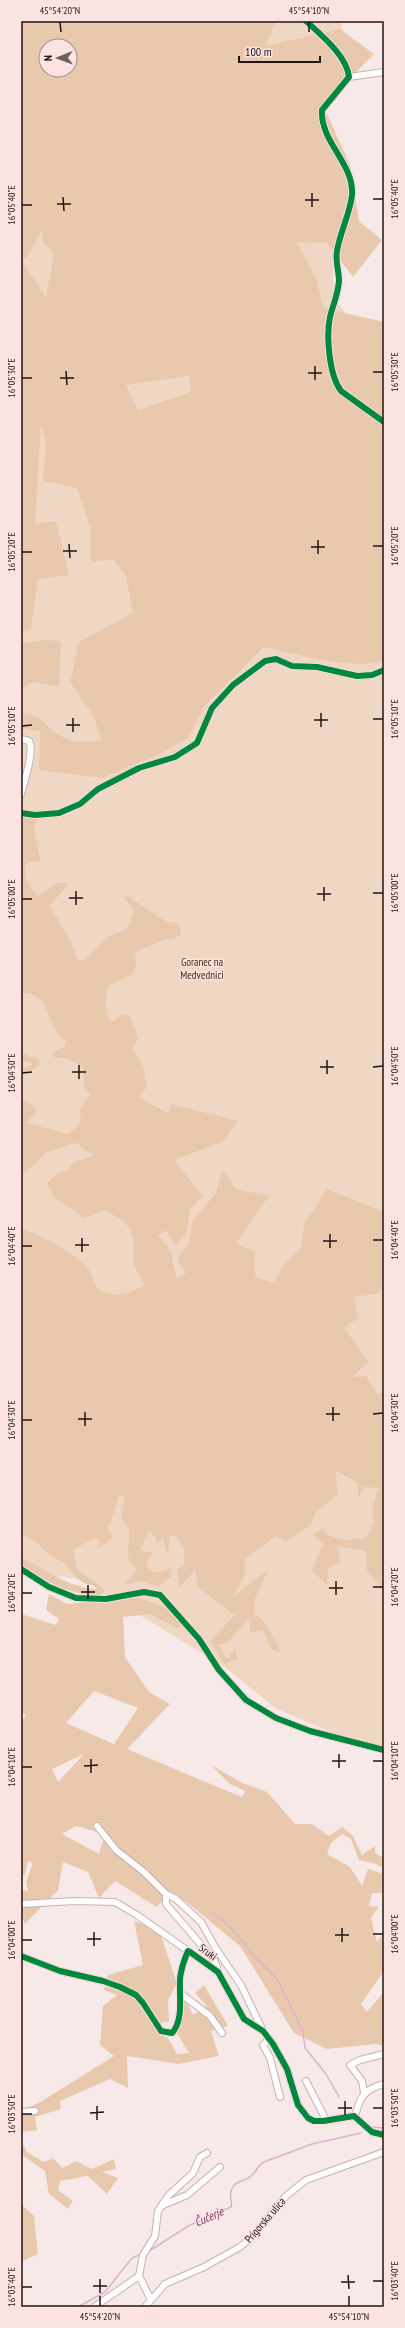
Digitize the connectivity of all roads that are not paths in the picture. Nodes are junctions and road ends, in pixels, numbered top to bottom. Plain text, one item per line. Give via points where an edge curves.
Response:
1 (306, 21) edge
2 (384, 72) edge
3 (349, 77) junction
4 (384, 422) edge
5 (384, 670) edge
6 (21, 739) edge
7 (21, 794) edge
8 (21, 812) edge
9 (21, 1568) edge
10 (384, 1750) edge
11 (97, 1826) dead end
12 (166, 1894) junction
13 (21, 1904) edge
14 (188, 1951) junction
15 (21, 1956) edge
16 (216, 1971) junction
17 (180, 1993) junction
18 (263, 2031) junction
19 (222, 2033) dead end
20 (269, 2039) junction
21 (384, 2054) edge
22 (306, 2081) dead end
23 (384, 2084) edge
24 (364, 2092) junction
25 (280, 2096) dead end
26 (35, 2111) dead end
27 (21, 2112) edge
28 (355, 2117) junction
29 (326, 2120) junction
30 (384, 2135) edge
31 (384, 2152) edge
32 (207, 2154) dead end
33 (220, 2167) dead end
34 (161, 2206) junction
35 (139, 2276) junction
36 (151, 2300) junction
37 (94, 2307) edge
38 (145, 2307) edge

1 - 3 street via 348,67
2 - 3 street
3 - 4 street via 322,110 322,123 344,164 352,193 337,250 337,295 328,336 336,384 341,391
5 - 8 street via 372,675 357,676 317,667 292,666 276,658 265,661 233,685 212,708 197,743 175,757 139,768 98,789 80,804 59,813 35,815
6 - 7 street via 31,744 30,760
9 - 10 street via 49,1587 76,1598 106,1599 144,1592 160,1595 199,1639 219,1670 246,1700 276,1718 310,1731
11 - 12 street via 116,1850
12 - 16 street via 166,1904 214,1960
12 - 18 street via 176,1899 200,1922 241,1985
13 - 14 street via 115,1902
14 - 16 street, Sruki
14 - 17 street, Sruki via 180,1978
15 - 17 street, Sruki via 60,1971 103,1981 136,1995 161,2031 167,2034 172,2033 177,2026
16 - 18 street, Sruki via 244,2019
17 - 19 street via 210,2016
18 - 20 street, Sruki
20 - 25 street via 263,2044 270,2058
20 - 29 street, Sruki via 287,2069 301,2110 314,2121
21 - 24 street via 350,2065 362,2081
22 - 29 street
23 - 24 street
24 - 28 street
26 - 27 street
28 - 29 street, Sruki
28 - 30 street via 372,2132
31 - 36 street, Prigorska ulica via 306,2180 286,2196 259,2230 240,2247 204,2267 165,2284
32 - 34 street via 200,2157 193,2173
33 - 34 street via 187,2195
34 - 35 street via 156,2219 155,2236 144,2254
35 - 36 street
35 - 37 street
36 - 38 street, Prigorska ulica

